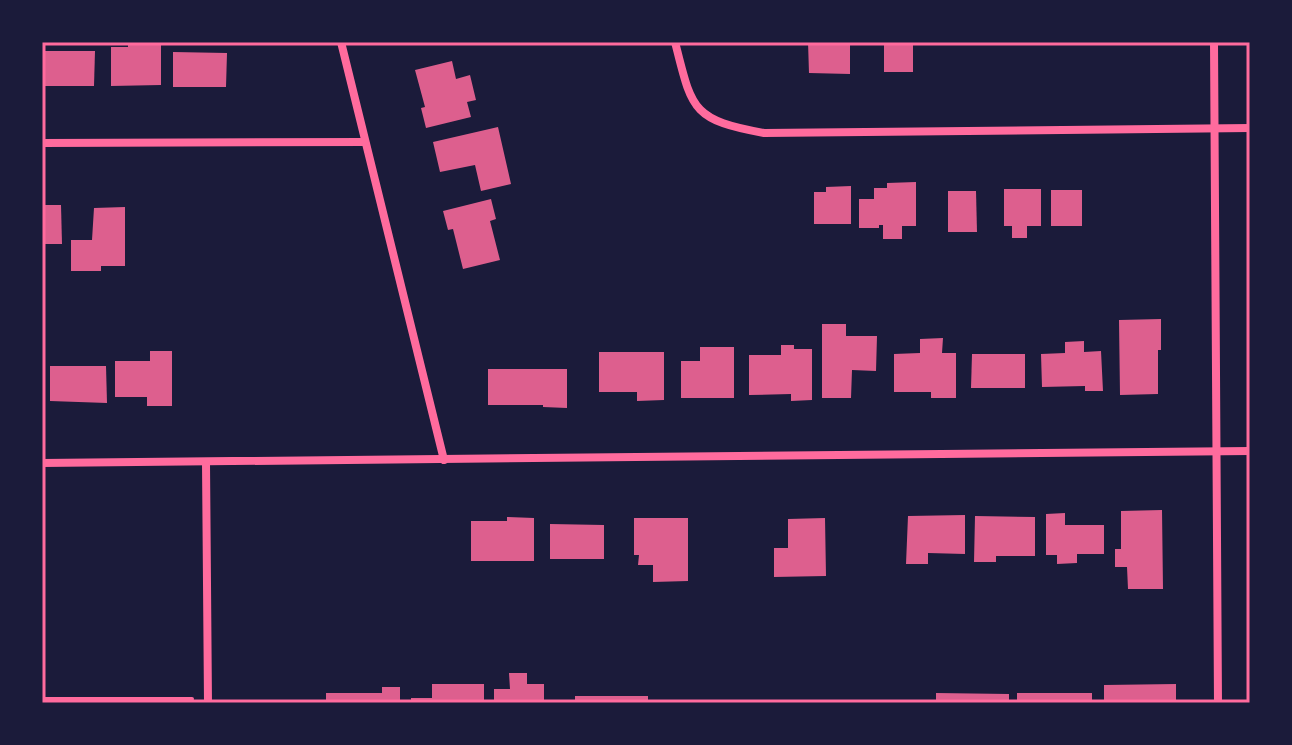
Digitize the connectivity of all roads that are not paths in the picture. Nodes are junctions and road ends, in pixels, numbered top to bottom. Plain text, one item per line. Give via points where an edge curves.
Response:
1 (341, 42) edge
2 (675, 42) edge
3 (1214, 42) edge
4 (1214, 128) junction
5 (1250, 128) edge
6 (365, 142) junction
7 (42, 143) edge
8 (1217, 451) junction
9 (1250, 451) edge
10 (444, 460) junction
11 (42, 463) edge
12 (206, 463) junction
13 (208, 701) edge
14 (1218, 703) edge

1 - 6 street
2 - 4 street via 689,96 704,114 729,127 764,133
3 - 4 street
4 - 5 street
4 - 8 street
6 - 7 street
6 - 10 street
8 - 9 street
8 - 10 street
8 - 14 street
10 - 12 street
11 - 12 street
12 - 13 street

